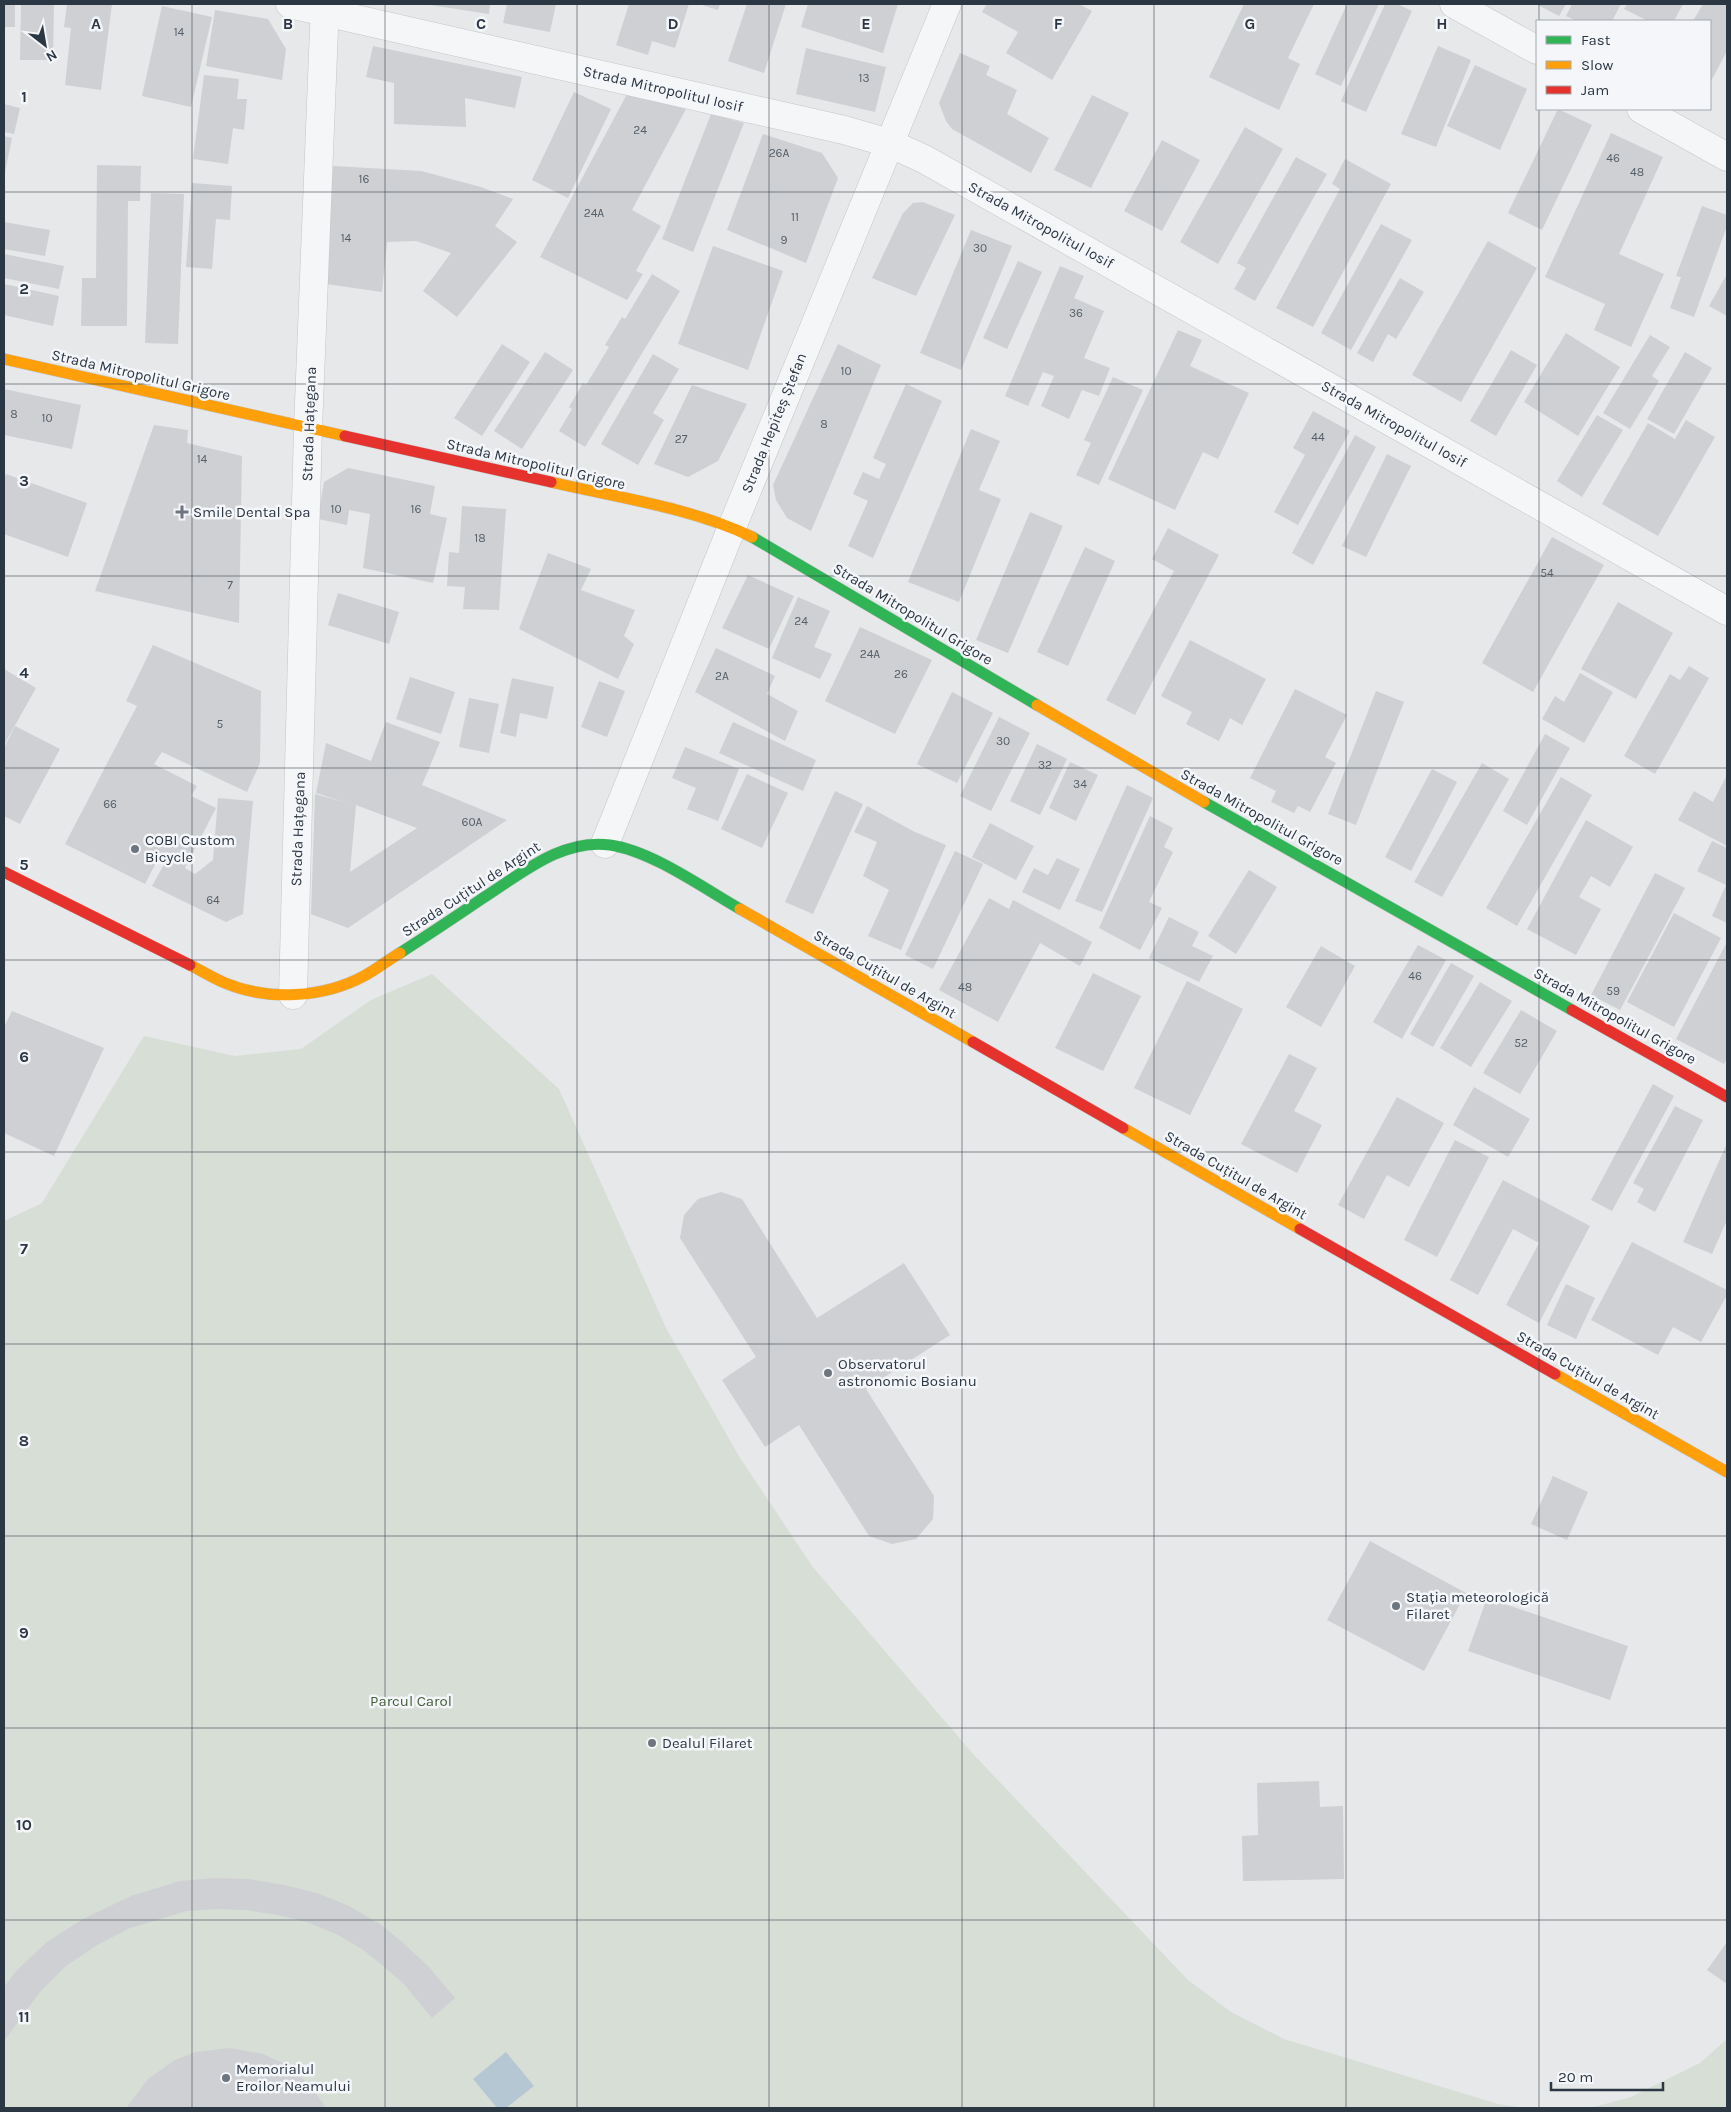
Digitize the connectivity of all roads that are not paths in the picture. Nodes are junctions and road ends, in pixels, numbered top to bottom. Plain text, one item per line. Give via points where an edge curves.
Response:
1 (290, 4) edge
2 (947, 4) edge
3 (1454, 4) edge
4 (325, 8) edge
5 (1536, 49) edge
6 (1643, 110) edge
7 (889, 143) junction
8 (1727, 158) edge
9 (4, 359) edge
10 (308, 428) junction
11 (732, 527) junction
12 (1727, 612) edge
13 (605, 844) junction
14 (4, 872) edge
15 (293, 995) junction
16 (1727, 1097) edge
17 (1727, 1472) edge

1 - 4 street, Strada Mitropolitul Iosif
2 - 7 street, Strada Hepiteș Ștefan
3 - 5 street
4 - 7 street, Strada Mitropolitul Iosif
4 - 10 street, Strada Hațegana
6 - 8 street
7 - 11 street, Strada Hepiteș Ștefan
7 - 12 street, Strada Mitropolitul Iosif via 924,159
9 - 10 street, Strada Mitropolitul Grigore
10 - 11 street, Strada Mitropolitul Grigore via 678,511
10 - 15 street, Strada Hațegana
11 - 13 street, Strada Hepiteș Ștefan
11 - 16 street, Strada Mitropolitul Grigore via 770,546 1125,757
13 - 15 street, Strada Cuțitul de Argint via 572,847 544,859 364,976 317,993
13 - 17 street, Strada Cuțitul de Argint via 620,846 654,860
14 - 15 street, Strada Cuțitul de Argint via 226,983 251,992

